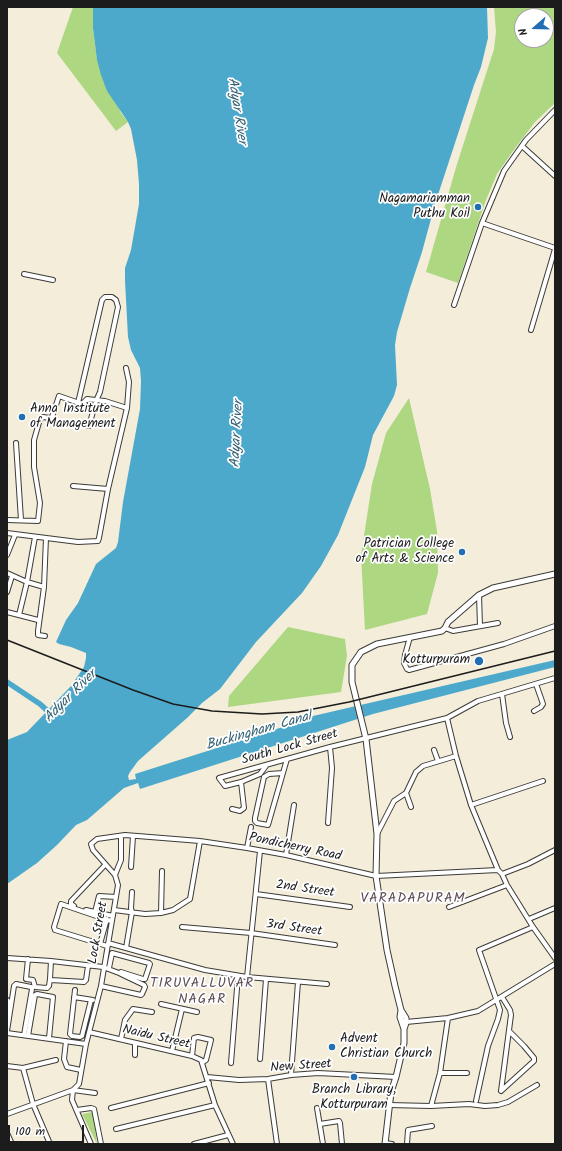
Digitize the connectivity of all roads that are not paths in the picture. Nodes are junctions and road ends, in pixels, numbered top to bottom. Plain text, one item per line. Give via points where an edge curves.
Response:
1 (555, 110) edge
2 (522, 146) junction
3 (555, 176) edge
4 (482, 223) junction
5 (555, 249) edge
6 (24, 274) dead end
7 (53, 280) dead end
8 (454, 305) dead end
9 (531, 330) dead end
10 (126, 368) dead end
11 (96, 400) junction
12 (78, 403) junction
13 (127, 408) junction
14 (89, 426) dead end
15 (16, 442) dead end
16 (73, 486) dead end
17 (108, 489) junction
18 (7, 520) edge
19 (21, 520) junction
20 (7, 533) edge
21 (15, 535) junction
22 (34, 537) junction
23 (46, 538) junction
24 (7, 555) edge
25 (7, 573) edge
26 (555, 574) edge
27 (12, 576) junction
28 (27, 582) junction
29 (44, 586) junction
30 (7, 592) edge
31 (479, 595) junction
32 (7, 612) edge
33 (18, 615) junction
34 (38, 620) junction
35 (498, 623) dead end
36 (480, 626) junction
37 (555, 626) edge
38 (445, 628) junction
39 (45, 636) dead end
40 (410, 637) junction
41 (555, 678) edge
42 (536, 684) junction
43 (502, 694) junction
44 (534, 711) dead end
45 (447, 718) junction
46 (510, 737) dead end
47 (366, 739) junction
48 (330, 747) junction
49 (434, 750) dead end
50 (456, 756) junction
51 (287, 759) junction
52 (438, 761) junction
53 (266, 765) junction
54 (283, 773) junction
55 (543, 781) dead end
56 (241, 782) junction
57 (406, 793) junction
58 (294, 805) dead end
59 (471, 805) junction
60 (411, 807) dead end
61 (232, 809) dead end
62 (328, 823) dead end
63 (251, 827) dead end
64 (377, 834) junction
65 (121, 836) junction
66 (133, 836) junction
67 (200, 841) junction
68 (248, 846) junction
69 (555, 850) edge
70 (260, 851) junction
71 (286, 855) junction
72 (105, 865) junction
73 (131, 867) dead end
74 (498, 870) junction
75 (162, 871) dead end
76 (502, 874) junction
77 (115, 875) junction
78 (376, 876) junction
79 (507, 885) junction
80 (132, 892) dead end
81 (256, 894) junction
82 (116, 897) junction
83 (350, 907) dead end
84 (449, 907) dead end
85 (555, 908) edge
86 (114, 910) junction
87 (95, 912) junction
88 (132, 912) junction
89 (161, 912) junction
90 (110, 919) junction
91 (529, 920) junction
92 (182, 927) dead end
93 (533, 927) junction
94 (251, 933) junction
95 (100, 944) junction
96 (335, 945) dead end
97 (108, 946) junction
98 (126, 948) junction
99 (112, 953) junction
100 (7, 958) edge
101 (555, 958) edge
102 (28, 959) junction
103 (51, 961) junction
104 (555, 964) edge
105 (88, 966) junction
106 (103, 966) junction
107 (109, 968) junction
108 (238, 976) junction
109 (247, 977) junction
110 (50, 979) junction
111 (266, 979) junction
112 (298, 982) junction
113 (327, 984) dead end
114 (101, 986) junction
115 (74, 990) dead end
116 (502, 996) junction
117 (74, 998) junction
118 (497, 999) junction
119 (7, 1000) edge
120 (91, 1000) junction
121 (96, 1000) junction
122 (162, 1004) dead end
123 (182, 1009) junction
124 (401, 1010) junction
125 (152, 1012) dead end
126 (197, 1012) dead end
127 (7, 1013) edge
128 (448, 1018) junction
129 (406, 1022) junction
130 (404, 1028) junction
131 (509, 1031) junction
132 (7, 1032) edge
133 (88, 1032) junction
134 (26, 1035) junction
135 (49, 1038) junction
136 (121, 1039) junction
137 (66, 1041) junction
138 (136, 1043) junction
139 (86, 1044) junction
140 (172, 1052) junction
141 (135, 1055) dead end
142 (192, 1056) junction
143 (260, 1059) dead end
144 (56, 1060) dead end
145 (203, 1062) junction
146 (231, 1063) dead end
147 (7, 1066) edge
148 (23, 1068) junction
149 (81, 1070) junction
150 (440, 1073) junction
151 (467, 1073) dead end
152 (291, 1075) junction
153 (396, 1077) junction
154 (207, 1078) junction
155 (268, 1079) junction
156 (209, 1083) junction
157 (537, 1085) dead end
158 (73, 1090) junction
159 (95, 1093) dead end
160 (476, 1101) dead end
161 (33, 1104) junction
162 (389, 1104) junction
163 (215, 1105) junction
164 (431, 1106) junction
165 (111, 1108) dead end
166 (316, 1108) dead end
167 (77, 1110) junction
168 (7, 1114) edge
169 (320, 1124) junction
170 (432, 1126) dead end
171 (116, 1130) dead end
172 (7, 1133) edge
173 (228, 1135) junction
174 (385, 1143) edge
175 (12, 1144) edge
176 (50, 1144) edge
177 (91, 1144) edge
178 (101, 1144) edge
179 (194, 1144) edge
180 (233, 1144) edge
181 (277, 1144) edge
182 (323, 1144) edge
183 (342, 1144) edge
184 (392, 1144) edge
185 (407, 1144) edge

1 - 2 street
2 - 3 street
2 - 4 street via 504,171
4 - 5 street
4 - 8 street
5 - 9 street
6 - 7 street
10 - 13 street via 129,382
11 - 12 street via 87,399 84,404
11 - 12 street via 100,392 118,307 116,300 108,296 102,300
11 - 13 street
11 - 14 street
12 - 19 street via 59,396 52,417 40,419 33,450 40,503 38,521
13 - 17 street
15 - 19 street
16 - 17 street
17 - 23 street via 98,541 78,542
18 - 19 street
20 - 21 street
21 - 22 street
21 - 24 street
22 - 23 street
22 - 28 street
23 - 29 street
25 - 27 street
26 - 31 street via 501,585
27 - 28 street
27 - 30 street
28 - 29 street
28 - 33 street
29 - 34 street
31 - 36 street
31 - 38 street via 448,622
32 - 33 street
33 - 34 street
34 - 39 street via 38,634
35 - 36 street
36 - 38 street via 453,631
37 - 40 street via 504,644 410,670 404,663
38 - 40 street
40 - 47 street via 377,644 361,652 352,665 352,682
41 - 42 street, South Lock Street
42 - 43 street, South Lock Street
42 - 44 street via 543,704
43 - 45 street, South Lock Street via 478,701
43 - 46 street
45 - 47 street, South Lock Street
45 - 50 street
47 - 48 street, South Lock Street
47 - 64 street
48 - 51 street, South Lock Street
48 - 62 street via 332,768
49 - 52 street
50 - 52 street
50 - 59 street
51 - 53 street, South Lock Street
51 - 54 street
52 - 57 street via 423,766 416,772
53 - 56 street via 260,774
53 - 56 street, South Lock Street via 219,778 227,786
54 - 54 street via 264,777 254,818 257,823 268,825
55 - 59 street
56 - 61 street via 244,808
57 - 60 street
57 - 64 street via 394,801
58 - 71 street
59 - 74 street
63 - 68 street
64 - 78 street
65 - 66 street, Pondicherry Road
65 - 72 street, Pondicherry Road via 97,839 91,844
65 - 77 street via 121,860
66 - 67 street, Pondicherry Road
66 - 73 street
67 - 68 street, Pondicherry Road
67 - 89 street via 190,899 173,910
68 - 70 street, Pondicherry Road
69 - 76 street
70 - 71 street, Pondicherry Road
70 - 81 street
71 - 78 street, Pondicherry Road
72 - 77 street
72 - 87 street via 71,901 72,906
74 - 76 street
74 - 78 street, Pondicherry Road
75 - 89 street
76 - 79 street
77 - 82 street, Lock Street via 118,885
78 - 124 street via 387,950
79 - 84 street
79 - 91 street
80 - 88 street
81 - 83 street, 2nd Street
81 - 94 street
82 - 86 street, Lock Street
82 - 87 street via 99,896
85 - 91 street
86 - 88 street
86 - 90 street, Lock Street
87 - 90 street
88 - 89 street
88 - 98 street
90 - 95 street
90 - 95 street via 61,904 55,930
90 - 97 street, Lock Street
91 - 93 street
92 - 94 street, 3rd Street
93 - 101 street
93 - 118 street via 479,950
94 - 96 street, 3rd Street
94 - 109 street
95 - 97 street
97 - 98 street
97 - 99 street
97 - 106 street, Lock Street
98 - 108 street via 205,970
99 - 107 street
99 - 107 street via 150,964 147,976 143,979
100 - 102 street
102 - 103 street
102 - 110 street via 26,979 33,980 35,987 47,988
103 - 105 street
103 - 110 street
104 - 116 street
105 - 106 street
105 - 110 street via 84,982
106 - 107 street
106 - 114 street, Lock Street
106 - 114 street via 145,987 141,996
108 - 109 street
108 - 146 street
109 - 111 street
111 - 112 street
111 - 143 street
112 - 113 street
112 - 152 street
114 - 121 street, Lock Street
115 - 117 street
116 - 118 street
116 - 131 street via 511,1012
117 - 120 street
117 - 120 street via 70,1034 80,1038
118 - 128 street via 478,1010
118 - 160 street via 500,1010 488,1046
119 - 127 street
120 - 121 street
121 - 133 street, Lock Street
122 - 123 street
123 - 126 street
123 - 140 street
124 - 129 street
124 - 130 street via 400,1017
125 - 136 street via 131,1010 125,1020
128 - 129 street
128 - 150 street
129 - 130 street
130 - 153 street via 404,1043
131 - 131 street via 500,1090 502,1091 534,1061
132 - 134 street
132 - 134 street via 16,984 32,989
133 - 136 street, Naidu Street
133 - 139 street, Lock Street
134 - 135 street
134 - 135 street via 37,994 53,997
135 - 137 street
136 - 138 street, Naidu Street
137 - 139 street
137 - 149 street via 64,1059 67,1067
138 - 140 street, Naidu Street
138 - 141 street
139 - 149 street, Lock Street
140 - 142 street, Naidu Street
142 - 145 street, Naidu Street
142 - 145 street via 194,1038 211,1040 206,1060
144 - 148 street
145 - 154 street, Naidu Street
147 - 148 street
148 - 161 street
149 - 158 street, Lock Street via 79,1084
150 - 151 street
150 - 164 street
152 - 153 street, New Street via 318,1073
152 - 155 street, New Street
153 - 162 street
154 - 155 street, New Street
154 - 156 street, Naidu Street
155 - 181 street
156 - 163 street, Naidu Street
156 - 165 street
157 - 164 street via 498,1105
158 - 159 street
158 - 161 street
158 - 167 street via 72,1100
161 - 168 street
161 - 176 street
162 - 164 street
162 - 174 street
163 - 171 street
163 - 173 street, Naidu Street
166 - 169 street
167 - 177 street
167 - 178 street via 94,1109
169 - 182 street
169 - 183 street via 339,1121
170 - 185 street via 408,1130
172 - 175 street
173 - 179 street
173 - 180 street, Naidu Street
174 - 184 street

